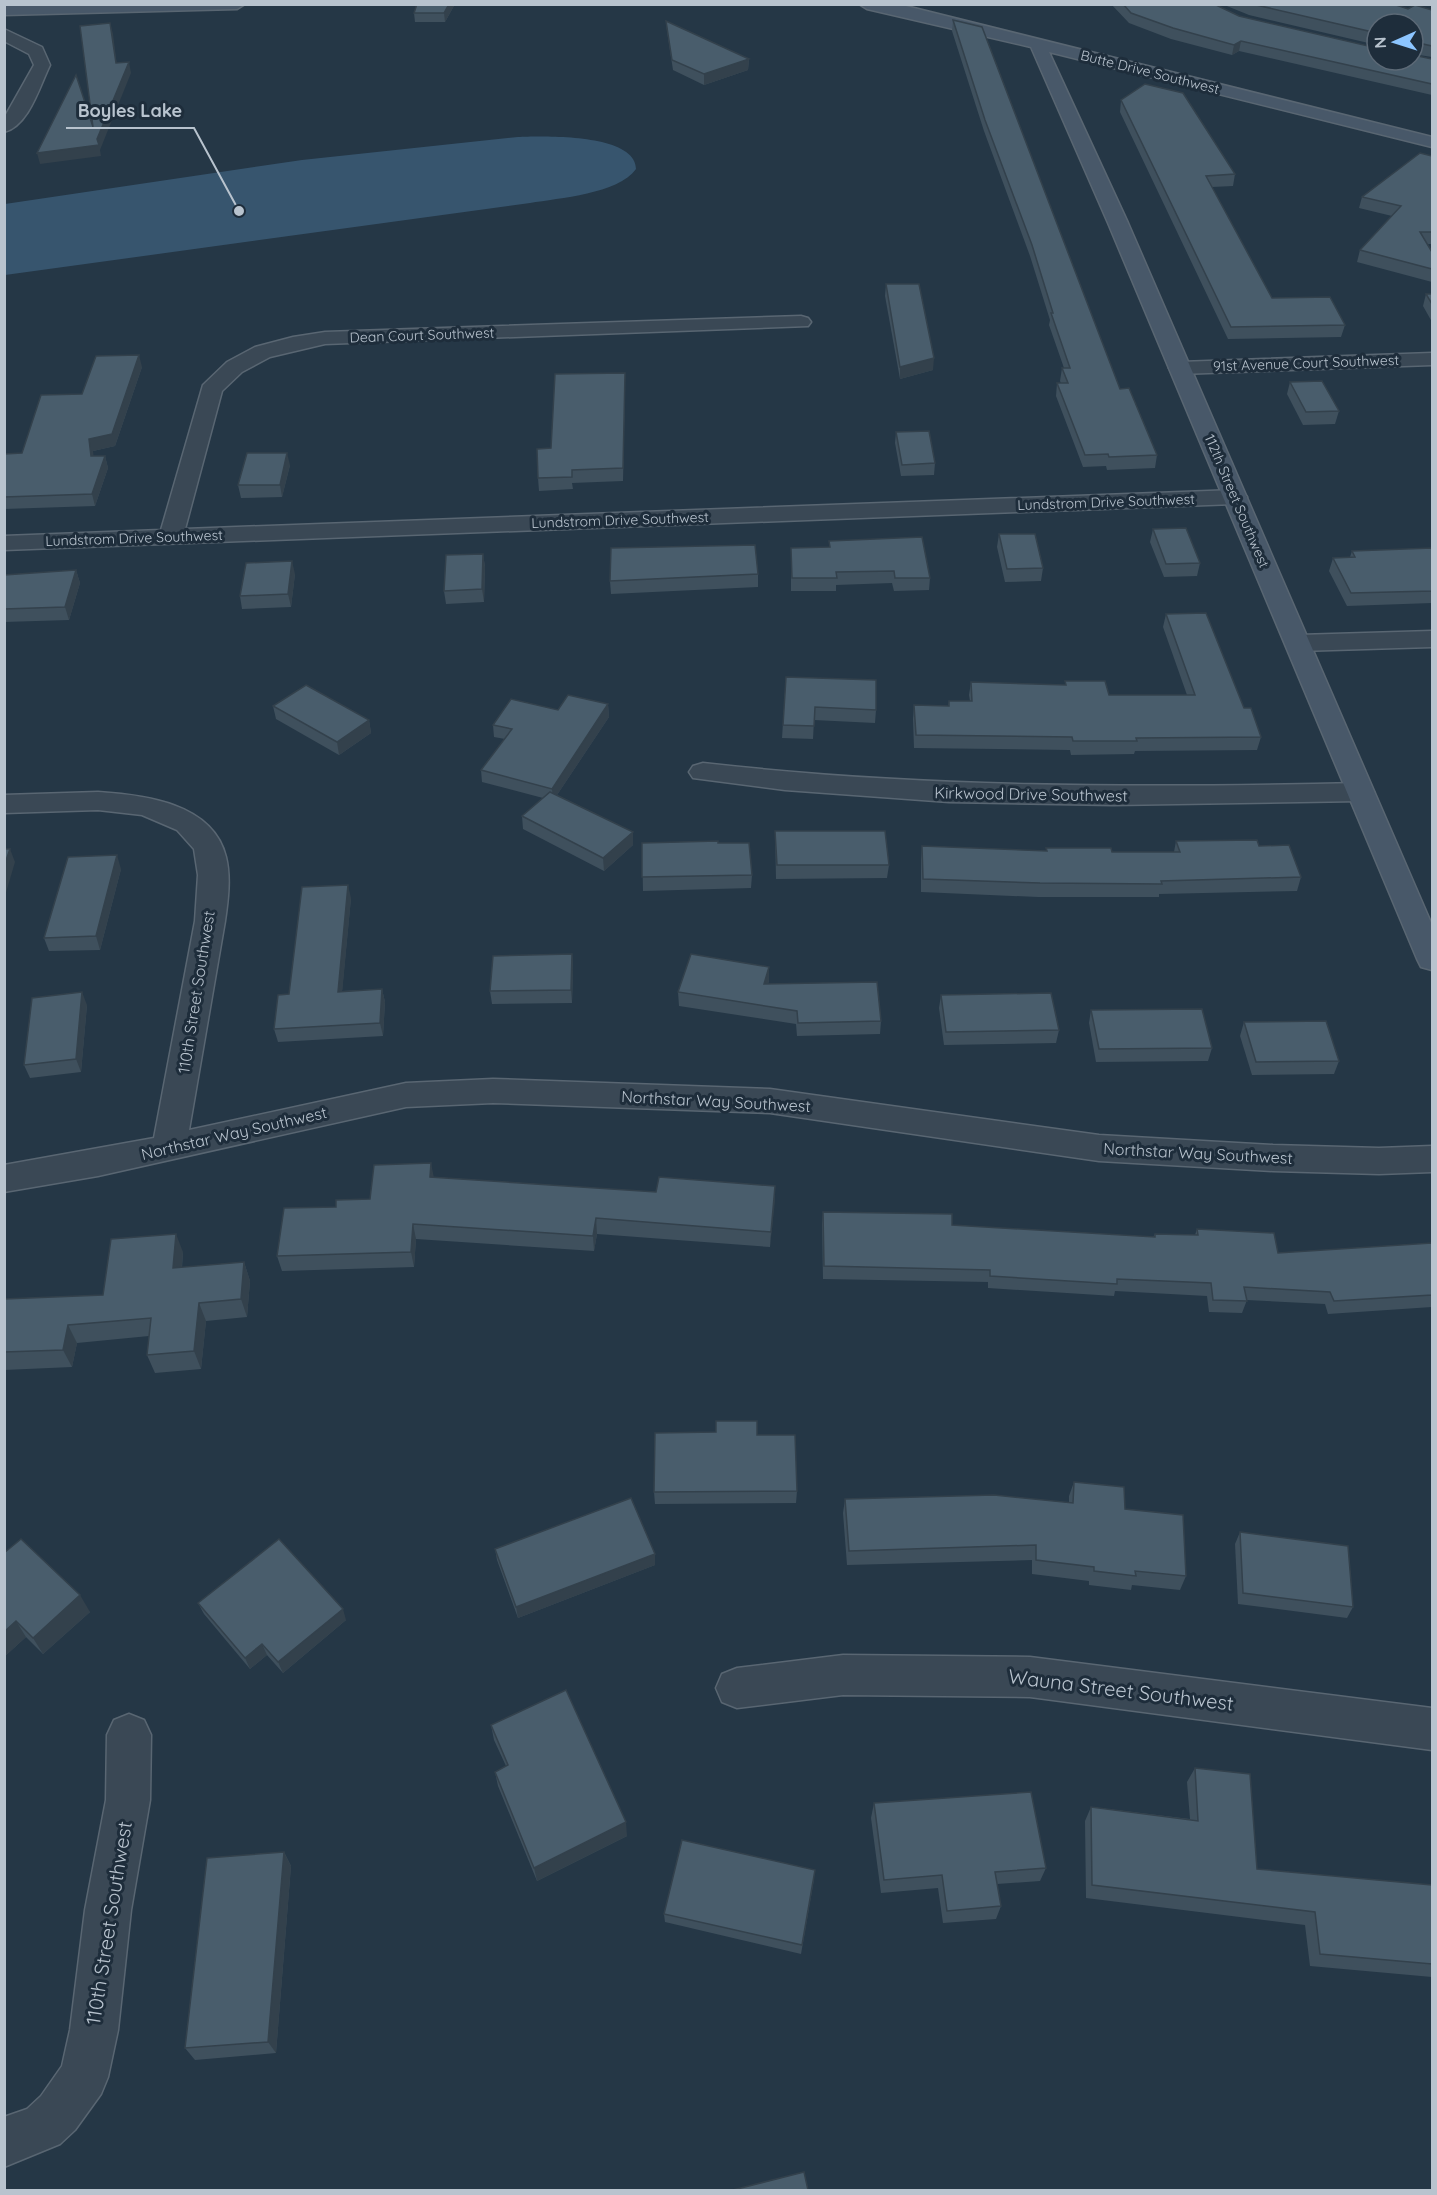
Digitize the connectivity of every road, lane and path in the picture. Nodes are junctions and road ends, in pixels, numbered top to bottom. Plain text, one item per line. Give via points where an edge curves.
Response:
1 (237, 4) edge
2 (867, 4) edge
3 (212, 5) edge
4 (4, 10) edge
5 (4, 34) edge
6 (1038, 45) junction
7 (1105, 61) junction
8 (1072, 84) junction
9 (4, 127) edge
10 (1432, 142) edge
11 (801, 322) dead end
12 (1432, 359) edge
13 (1180, 368) junction
14 (1235, 497) junction
15 (171, 537) junction
16 (4, 543) edge
17 (1432, 639) edge
18 (1299, 643) junction
19 (703, 772) dead end
20 (1360, 792) junction
21 (4, 804) edge
22 (1432, 959) edge
23 (169, 1148) junction
24 (1432, 1159) edge
25 (4, 1179) edge
26 (737, 1688) dead end
27 (1432, 1729) edge
28 (129, 1735) dead end
29 (4, 2142) edge

1 - 3 street
2 - 6 street, Butte Drive Southwest
3 - 4 street
5 - 9 street via 29,47 41,58 42,65 15,118
6 - 7 street, Butte Drive Southwest
6 - 8 street, 112th Street Southwest
7 - 8 street via 1088,68
7 - 10 street, Butte Drive Southwest
8 - 13 street, 112th Street Southwest
11 - 15 street, Dean Court Southwest via 325,338 270,349 239,362 211,390
12 - 13 street, 91st Avenue Court Southwest
13 - 14 street, 112th Street Southwest
14 - 15 street, Lundstrom Drive Southwest
14 - 18 street, 112th Street Southwest
15 - 16 street, Lundstrom Drive Southwest
17 - 18 street
18 - 20 street, 112th Street Southwest
19 - 20 street, Kirkwood Drive Southwest via 861,789 1010,796
20 - 22 street, 112th Street Southwest
21 - 23 street, 110th Street Southwest via 140,804 189,824 203,838 212,858 208,932
23 - 24 street, Northstar Way Southwest via 406,1095 493,1091 770,1101 1099,1148 1273,1158
23 - 25 street, Northstar Way Southwest
26 - 27 street, Wauna Street Southwest via 843,1675 1030,1677
28 - 29 street, 110th Street Southwest via 128,1800 84,2077 43,2127

